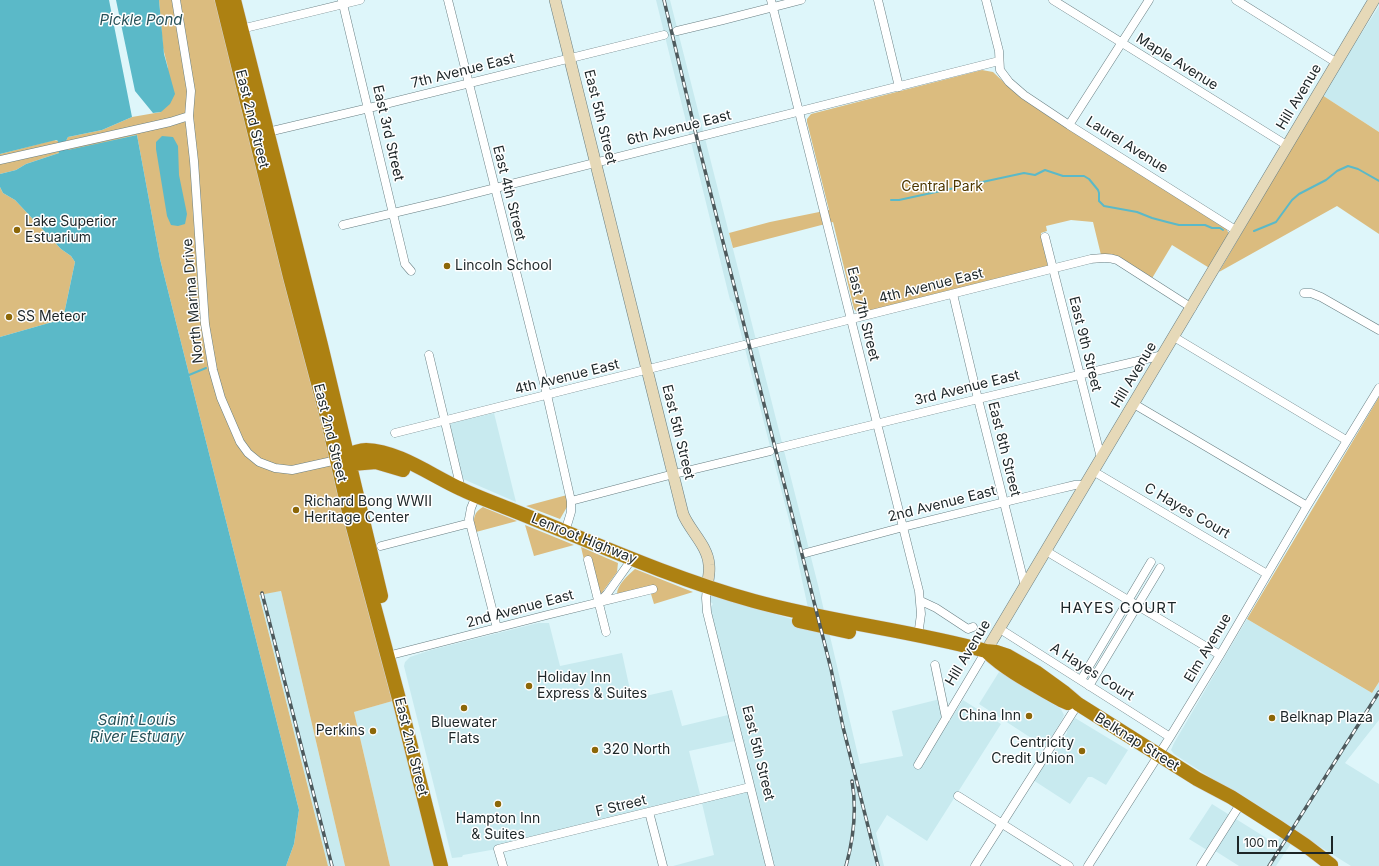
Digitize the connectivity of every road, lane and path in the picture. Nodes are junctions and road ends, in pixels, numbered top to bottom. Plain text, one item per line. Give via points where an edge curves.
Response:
1 (176, 0) edge
2 (222, 0) edge
3 (234, 0) edge
4 (360, 0) edge
5 (448, 0) edge
6 (556, 0) edge
7 (801, 0) edge
8 (878, 0) edge
9 (986, 0) edge
10 (1053, 0) edge
11 (1149, 0) edge
12 (1236, 0) edge
13 (1374, 0) edge
14 (343, 2) edge
15 (772, 3) edge
16 (241, 29) junction
17 (677, 31) dead end
18 (664, 35) dead end
19 (1122, 43) junction
20 (570, 58) junction
21 (999, 61) junction
22 (1337, 63) junction
23 (469, 83) junction
24 (899, 86) junction
25 (369, 108) junction
26 (798, 111) junction
27 (189, 116) junction
28 (1069, 124) junction
29 (268, 132) junction
30 (1288, 146) junction
31 (0, 160) edge
32 (596, 162) junction
33 (494, 188) junction
34 (393, 213) junction
35 (343, 225) dead end
36 (1237, 231) junction
37 (1045, 237) dead end
38 (1053, 269) junction
39 (411, 271) dead end
40 (1304, 293) dead end
41 (953, 294) junction
42 (1192, 308) junction
43 (850, 319) junction
44 (1379, 330) edge
45 (1174, 337) junction
46 (429, 355) dead end
47 (1163, 355) junction
48 (647, 369) junction
49 (1080, 375) junction
50 (1379, 388) edge
51 (547, 395) junction
52 (978, 398) junction
53 (1134, 404) junction
54 (445, 420) junction
55 (876, 424) junction
56 (395, 433) dead end
57 (1346, 440) junction
58 (1101, 458) junction
59 (344, 460) junction
60 (1093, 472) junction
61 (673, 474) junction
62 (1085, 485) junction
63 (461, 489) junction
64 (476, 496) junction
65 (571, 501) junction
66 (1004, 502) junction
67 (1307, 506) junction
68 (470, 523) junction
69 (902, 527) junction
70 (565, 532) junction
71 (381, 546) dead end
72 (1046, 551) junction
73 (806, 553) dead end
74 (632, 559) junction
75 (588, 560) dead end
76 (1151, 562) dead end
77 (1160, 568) dead end
78 (1267, 574) junction
79 (1025, 586) junction
80 (707, 587) junction
81 (653, 589) dead end
82 (1129, 600) junction
83 (921, 601) junction
84 (598, 602) junction
85 (1137, 606) junction
86 (972, 627) dead end
87 (497, 628) junction
88 (1000, 629) junction
89 (606, 632) dead end
90 (918, 636) junction
91 (986, 651) junction
92 (392, 655) junction
93 (1220, 655) junction
94 (935, 665) dead end
95 (1080, 680) junction
96 (1089, 686) junction
97 (1078, 704) junction
98 (946, 718) junction
99 (1170, 737) junction
100 (1159, 755) junction
101 (918, 765) dead end
102 (750, 787) junction
103 (958, 796) dead end
104 (1239, 807) junction
105 (649, 812) junction
106 (1002, 823) junction
107 (1332, 865) edge
108 (441, 866) edge
109 (450, 866) edge
110 (503, 866) edge
111 (663, 866) edge
112 (770, 866) edge
113 (975, 866) edge
114 (1069, 866) edge
115 (1088, 866) edge
116 (1201, 866) edge

1 - 27 street, North Marina Drive via 192,91
2 - 59 highway, East 2nd Street
3 - 16 highway, East 2nd Street
4 - 14 street
5 - 23 street, East 4th Street
6 - 20 street, East 5th Street
7 - 15 street
8 - 24 street
9 - 21 street via 999,51
10 - 19 street, Maple Avenue
11 - 19 street
12 - 22 street
13 - 22 street, Hill Avenue
14 - 16 street
14 - 25 street, East 3rd Street
15 - 17 street via 723,20
15 - 26 street, East 7th Street
16 - 29 highway, East 2nd Street
18 - 20 street, 7th Avenue East
19 - 28 street
19 - 30 street, Maple Avenue
20 - 23 street, 7th Avenue East
20 - 32 street, East 5th Street
21 - 24 street, 6th Avenue East
21 - 28 street, Laurel Avenue via 1005,78 1024,95
22 - 30 street, Hill Avenue
23 - 25 street, 7th Avenue East
23 - 33 street, East 4th Street
24 - 26 street, 6th Avenue East
25 - 29 street, 7th Avenue East
25 - 34 street, East 3rd Street
26 - 32 street, 6th Avenue East
26 - 43 street, East 7th Street
27 - 31 street
27 - 59 street, North Marina Drive via 207,336 214,377 234,433 251,457 275,468 297,470
28 - 36 street, Laurel Avenue
29 - 59 highway, East 2nd Street via 319,337
30 - 36 street, Hill Avenue
32 - 33 street, 6th Avenue East
32 - 48 street, East 5th Street
33 - 34 street, 6th Avenue East
33 - 51 street, East 4th Street
34 - 35 street, 6th Avenue East
34 - 39 street, East 3rd Street via 405,264
36 - 42 street, Hill Avenue
37 - 38 street, East 9th Street
38 - 41 street, 4th Avenue East
38 - 42 street, 4th Avenue East via 1091,259 1111,258
38 - 49 street, East 9th Street
40 - 44 street via 1321,297
41 - 43 street, 4th Avenue East
41 - 52 street, East 8th Street
42 - 45 street, Hill Avenue
43 - 48 street, 4th Avenue East
43 - 55 street, East 7th Street
45 - 47 street, Hill Avenue
45 - 57 street
46 - 54 street
47 - 49 street, 3rd Avenue East
47 - 53 street, Hill Avenue
48 - 51 street, 4th Avenue East
48 - 61 street, East 5th Street
49 - 52 street, 3rd Avenue East
49 - 58 street, East 9th Street
50 - 57 street, Elm Avenue
51 - 54 street, 4th Avenue East
51 - 65 street, East 4th Street
52 - 55 street, 3rd Avenue East
52 - 66 street, East 8th Street
53 - 58 street, Hill Avenue
53 - 67 street
54 - 56 street, 4th Avenue East
54 - 63 street
55 - 61 street, 3rd Avenue East
55 - 69 street, East 7th Street
57 - 67 street, Elm Avenue
58 - 60 street, Hill Avenue
59 - 63 highway, Lenroot Highway via 389,465 438,484
59 - 92 highway, East 2nd Street via 349,512
60 - 62 street, Hill Avenue
60 - 78 street, C Hayes Court
61 - 65 street, 3rd Avenue East
61 - 80 street, East 5th Street via 683,514 708,559
62 - 66 street, 2nd Avenue East via 1075,485
62 - 72 street, Hill Avenue
63 - 64 highway, Lenroot Highway
64 - 68 street via 469,512
64 - 70 highway, Lenroot Highway
65 - 70 street, East 4th Street via 572,512
66 - 69 street, 2nd Avenue East
66 - 79 street, East 8th Street
67 - 78 street, Elm Avenue
68 - 71 street
68 - 87 street
69 - 73 street, 2nd Avenue East
69 - 83 street, East 7th Street
70 - 74 highway, Lenroot Highway
72 - 79 street, Hill Avenue
72 - 82 street
74 - 80 highway, Lenroot Highway
74 - 84 street
75 - 84 street
76 - 82 street
77 - 85 street
78 - 93 street, Elm Avenue
79 - 88 street, Hill Avenue
80 - 90 highway, Lenroot Highway via 741,604 820,626 867,634
80 - 102 street, East 5th Street via 707,612
81 - 84 street, 2nd Avenue East
82 - 85 street
82 - 95 street
83 - 86 street via 968,629
83 - 90 street, East 7th Street
84 - 87 street, 2nd Avenue East
84 - 89 street
85 - 93 street
85 - 96 street
87 - 92 street, 2nd Avenue East
88 - 91 street, Hill Avenue
88 - 95 street, A Hayes Court
90 - 91 highway, Lenroot Highway
91 - 97 highway, Belknap Street via 996,661 1061,700
91 - 98 street, Hill Avenue
92 - 108 highway, East 2nd Street
92 - 109 highway, East 2nd Street
93 - 99 street, Elm Avenue
94 - 98 street
95 - 96 street, A Hayes Court
96 - 99 street, A Hayes Court
97 - 100 highway, Belknap Street
97 - 106 street
98 - 101 street, Hill Avenue
99 - 100 street, Elm Avenue
100 - 104 highway, Belknap Street via 1197,779 1227,804
100 - 115 street, Elm Avenue
102 - 105 street, F Street
102 - 112 street, East 5th Street
103 - 106 street
104 - 107 highway, Belknap Street via 1290,834
104 - 116 street
105 - 110 street, F Street via 498,849
105 - 111 street
106 - 113 street
106 - 114 street

